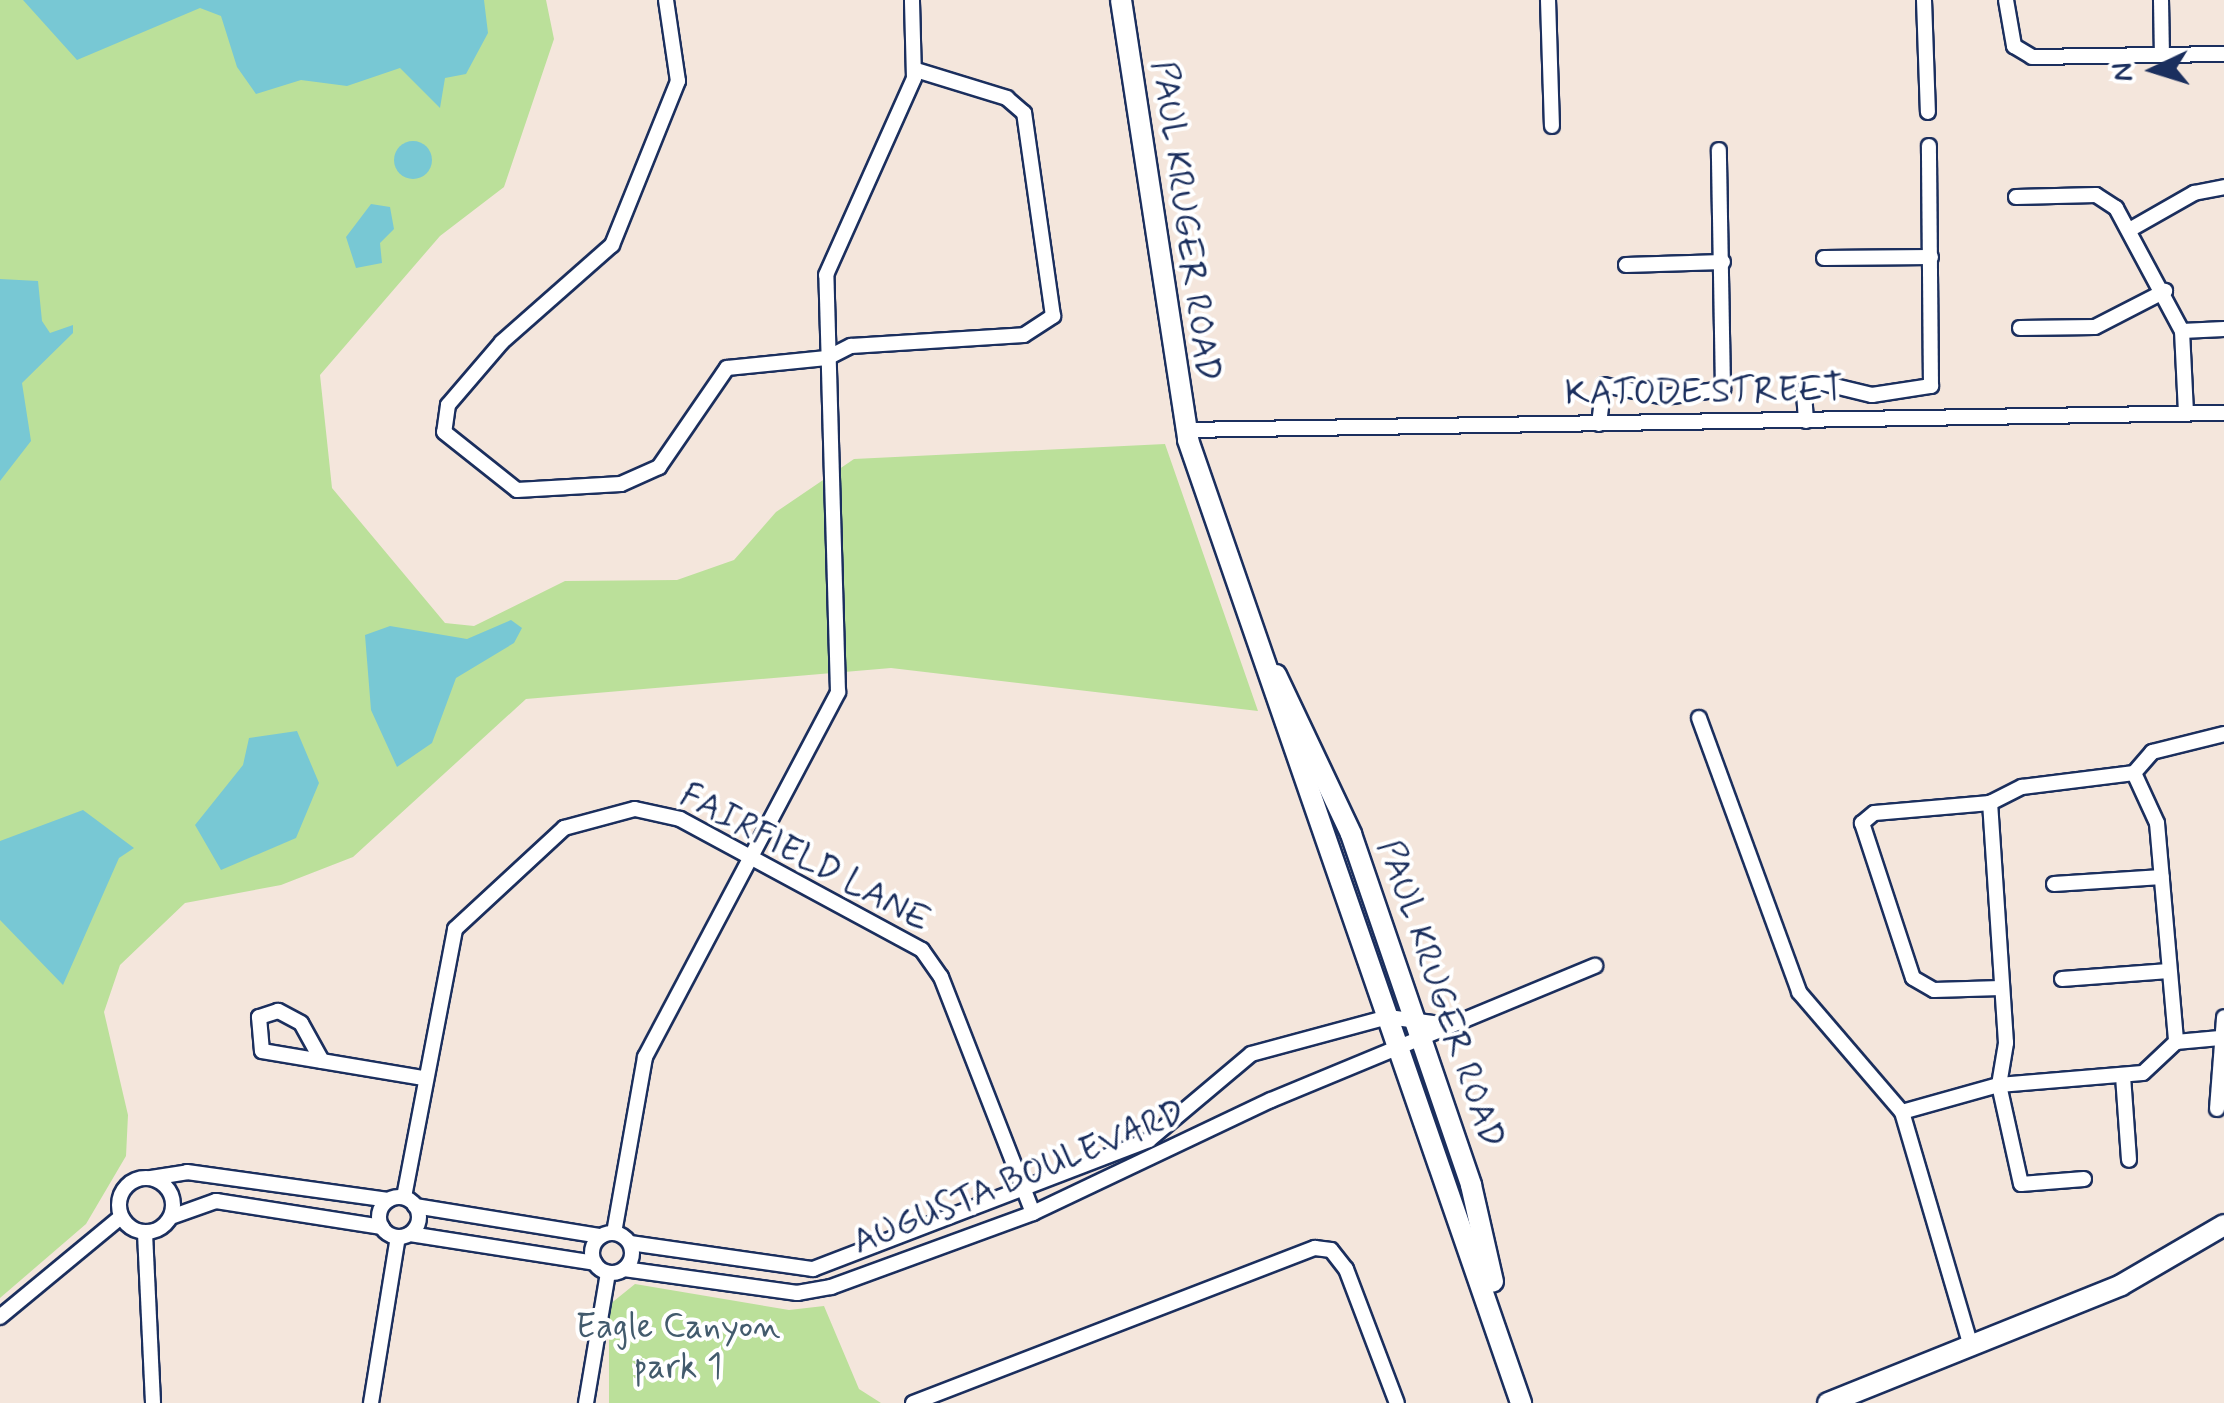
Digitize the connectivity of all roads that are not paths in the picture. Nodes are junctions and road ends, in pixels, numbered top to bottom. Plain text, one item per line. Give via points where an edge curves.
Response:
1 (666, 0) edge
2 (912, 0) edge
3 (1121, 0) edge
4 (1548, 0) edge
5 (1924, 0) edge
6 (2006, 0) edge
7 (2161, 0) edge
8 (2224, 54) edge
9 (2162, 55) junction
10 (916, 70) junction
11 (1928, 112) dead end
12 (1552, 126) dead end
13 (1929, 146) dead end
14 (1719, 150) dead end
15 (2224, 187) edge
16 (2016, 197) dead end
17 (2131, 229) junction
18 (1930, 257) junction
19 (1824, 258) dead end
20 (1723, 262) junction
21 (1626, 265) dead end
22 (2165, 291) junction
23 (2020, 328) dead end
24 (2224, 328) edge
25 (2182, 331) junction
26 (827, 358) junction
27 (2224, 413) edge
28 (2186, 414) junction
29 (1806, 421) junction
30 (1599, 424) junction
31 (1185, 430) junction
32 (1246, 621) junction
33 (1698, 718) dead end
34 (2224, 734) edge
35 (2134, 773) junction
36 (1990, 802) junction
37 (750, 858) junction
38 (2162, 877) junction
39 (2054, 884) dead end
40 (1596, 966) dead end
41 (2169, 972) junction
42 (2062, 980) dead end
43 (2002, 988) junction
44 (1412, 1015) junction
45 (1388, 1017) junction
46 (2224, 1017) edge
47 (1447, 1025) junction
48 (2220, 1038) junction
49 (1422, 1041) junction
50 (2176, 1042) junction
51 (1400, 1048) junction
52 (322, 1061) junction
53 (2123, 1076) junction
54 (424, 1078) junction
55 (1999, 1085) junction
56 (2216, 1109) dead end
57 (1902, 1112) junction
58 (2129, 1160) dead end
59 (151, 1178) junction
60 (2084, 1179) dead end
61 (1024, 1189) junction
62 (388, 1200) junction
63 (410, 1202) junction
64 (1033, 1213) junction
65 (121, 1217) junction
66 (171, 1217) junction
67 (2224, 1225) edge
68 (382, 1228) junction
69 (146, 1233) junction
70 (607, 1234) junction
71 (404, 1236) junction
72 (630, 1243) junction
73 (594, 1263) junction
74 (616, 1271) junction
75 (0, 1317) edge
76 (1971, 1346) junction
77 (154, 1403) edge
78 (371, 1403) edge
79 (586, 1403) edge
80 (914, 1403) edge
81 (1397, 1403) edge
82 (1521, 1403) edge
83 (1532, 1403) edge
84 (1828, 1403) edge

1 - 26 street via 678,81 612,245 502,342 452,398 444,432 517,490 621,484 654,473 726,368
2 - 10 street
3 - 31 street, PAUL KRUGER ROAD
4 - 12 street
5 - 11 street
6 - 9 street via 2014,46 2049,58
7 - 9 street
8 - 9 street
10 - 26 street via 829,263
10 - 26 street via 1007,98 1024,113 1053,316 1024,336 851,346
13 - 18 street
14 - 20 street
15 - 17 street via 2194,192
16 - 17 street via 2096,195
17 - 22 street
18 - 19 street
18 - 29 street via 1930,389 1872,394 1814,381 1804,392
20 - 21 street
20 - 30 street via 1721,392 1665,397 1604,386
22 - 23 street via 2095,327
22 - 25 street
24 - 25 street
25 - 28 street
26 - 37 street via 842,670
27 - 28 street, KATODE STREET
28 - 29 street, KATODE STREET
29 - 30 street, KATODE STREET
30 - 31 street, KATODE STREET
31 - 32 street, PAUL KRUGER ROAD
32 - 44 street, PAUL KRUGER ROAD via 1351,834
32 - 45 street, PAUL KRUGER ROAD
33 - 57 street via 1799,992 1879,1077
34 - 35 street via 2152,752
35 - 36 street via 2022,787
35 - 38 street via 2154,812
36 - 43 street
36 - 43 street via 1874,813 1862,823 1913,978 1934,990
37 - 54 street, FAIRFIELD LANE via 648,810 608,810 564,828 455,928
37 - 61 street, FAIRFIELD LANE via 932,962
37 - 70 street via 645,1058
38 - 39 street
38 - 41 street
40 - 47 street, AUGUSTA BOULEVARD
41 - 42 street
41 - 50 street
43 - 55 street
44 - 45 street, AUGUSTA BOULEVARD
44 - 47 street
44 - 49 street, PAUL KRUGER ROAD
45 - 51 street, PAUL KRUGER ROAD
45 - 61 street, AUGUSTA BOULEVARD via 1251,1054 1163,1133
46 - 48 street
47 - 49 street, AUGUSTA BOULEVARD
48 - 50 street
48 - 56 street
49 - 51 street, AUGUSTA BOULEVARD
49 - 83 street, PAUL KRUGER ROAD
50 - 53 street via 2153,1069
51 - 64 street, AUGUSTA BOULEVARD
51 - 82 street, PAUL KRUGER ROAD
52 - 52 street via 302,1024 278,1012 259,1017 262,1051
52 - 54 street
53 - 55 street
53 - 58 street
54 - 63 street, FAIRFIELD LANE
55 - 57 street
55 - 60 street via 2021,1184
57 - 76 street
59 - 62 street via 187,1172
59 - 65 street via 127,1185
59 - 66 street via 172,1197
61 - 64 street, FAIRFIELD LANE
61 - 72 street, AUGUSTA BOULEVARD via 814,1269
62 - 63 street
62 - 68 street
63 - 70 street
63 - 71 street, FAIRFIELD LANE
64 - 74 street, AUGUSTA BOULEVARD via 812,1292
65 - 69 street
65 - 75 street
66 - 68 street via 216,1202
66 - 69 street
67 - 76 street via 2121,1285
68 - 71 street
69 - 77 street
70 - 72 street
70 - 73 street
71 - 73 street
71 - 78 street, FAIRFIELD LANE
72 - 74 street
73 - 74 street
74 - 79 street
76 - 84 street
80 - 81 street via 1316,1248 1331,1250 1346,1270

